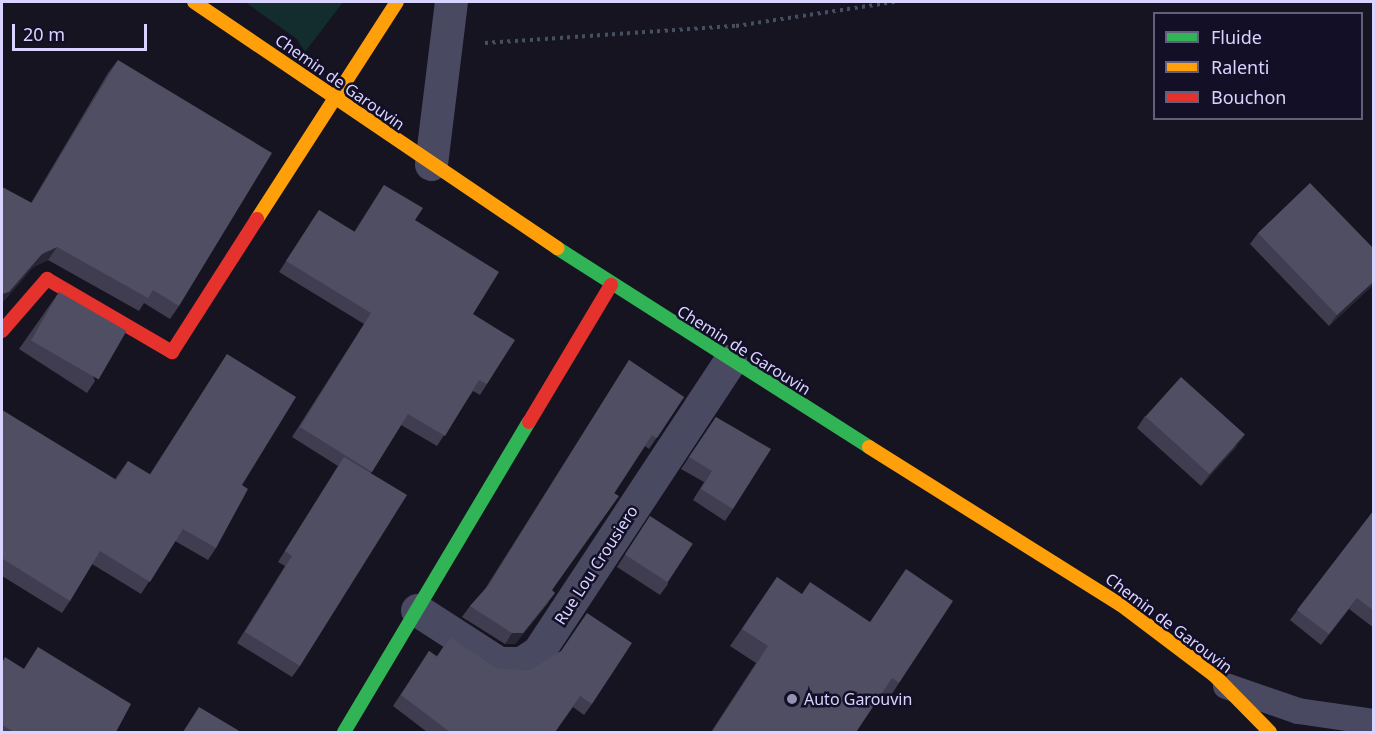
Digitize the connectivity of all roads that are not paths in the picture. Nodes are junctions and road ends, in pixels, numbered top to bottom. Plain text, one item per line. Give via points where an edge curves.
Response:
1 (194, 2) edge
2 (397, 2) edge
3 (451, 2) edge
4 (335, 99) junction
5 (431, 164) junction
6 (611, 285) junction
7 (2, 331) edge
8 (730, 361) junction
9 (417, 610) junction
10 (1226, 686) junction
11 (1374, 722) edge
12 (344, 732) edge
13 (1270, 732) edge

1 - 4 street, Chemin de Garouvin
2 - 4 street
3 - 5 street
4 - 5 street, Chemin de Garouvin
4 - 7 street via 172,352 47,279
5 - 6 street, Chemin de Garouvin
6 - 8 street, Chemin de Garouvin
6 - 9 street
8 - 9 street, Rue Lou Crousiero via 538,652 521,663 499,663
8 - 10 street, Chemin de Garouvin via 1121,605
9 - 12 street
10 - 11 lane via 1298,711
10 - 13 street, Chemin de Garouvin

